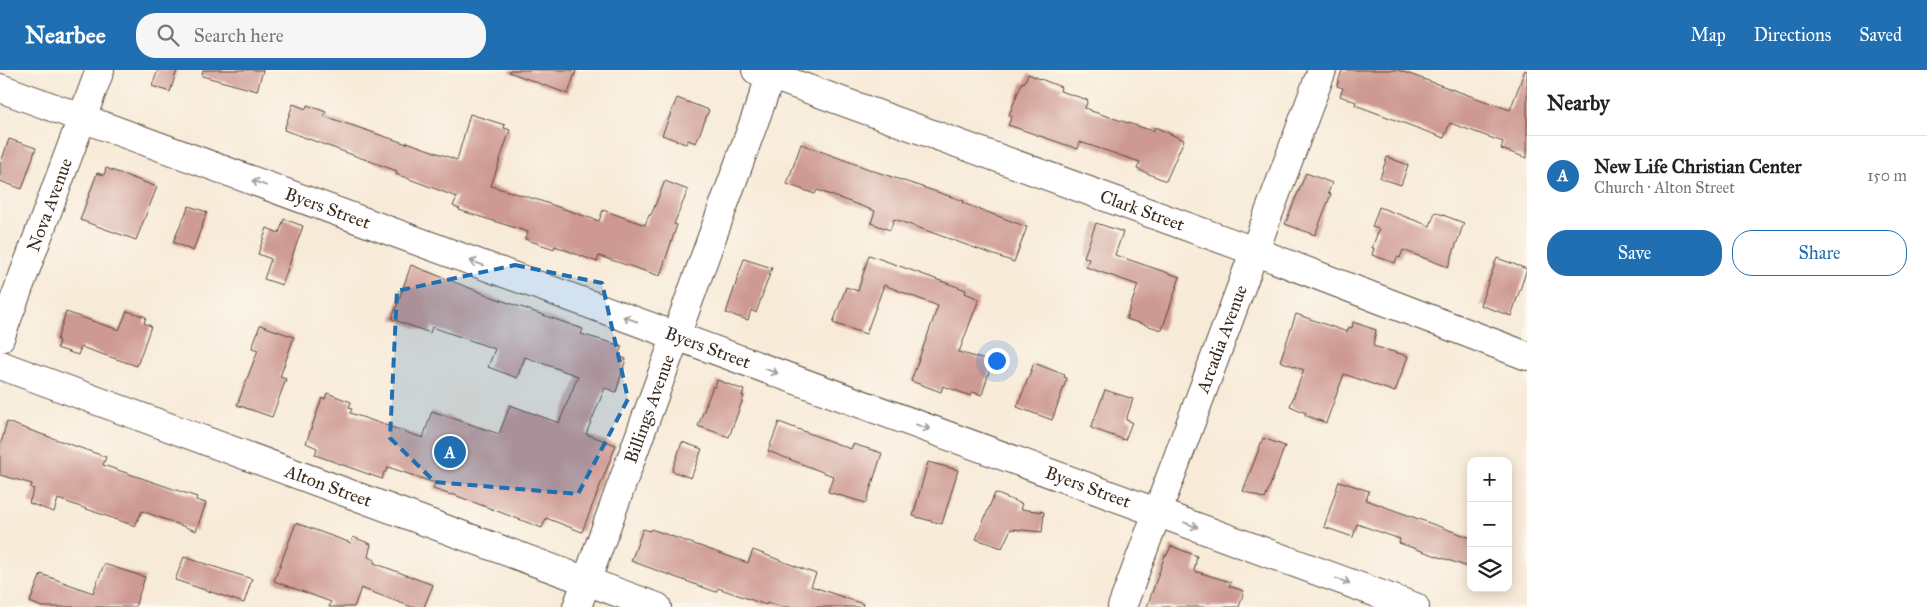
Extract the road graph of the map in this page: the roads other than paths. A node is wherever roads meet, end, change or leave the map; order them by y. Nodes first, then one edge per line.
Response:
1 (100, 70) edge
2 (1322, 70) edge
3 (767, 72) edge
4 (0, 88) edge
5 (82, 118) junction
6 (1254, 251) junction
7 (676, 336) junction
8 (0, 338) edge
9 (1527, 356) edge
10 (0, 365) edge
11 (1157, 512) junction
12 (586, 581) junction
13 (577, 607) edge
14 (656, 607) edge
15 (1122, 607) edge
16 (1415, 607) edge

1 - 5 street, Nova Avenue
2 - 6 street, Arcadia Avenue
3 - 6 street, Clark Street
3 - 7 street, Billings Avenue
4 - 5 street, Byers Street
7 -> 5 street, Byers Street
5 - 8 street, Nova Avenue
6 - 9 street, Clark Street
6 - 11 street, Arcadia Avenue
7 -> 11 street, Byers Street
7 - 12 street, Billings Avenue
10 - 12 street, Alton Street
11 - 15 street, Arcadia Avenue
11 -> 16 street, Byers Street
12 - 13 street, Billings Avenue
12 - 14 street, Alton Street

